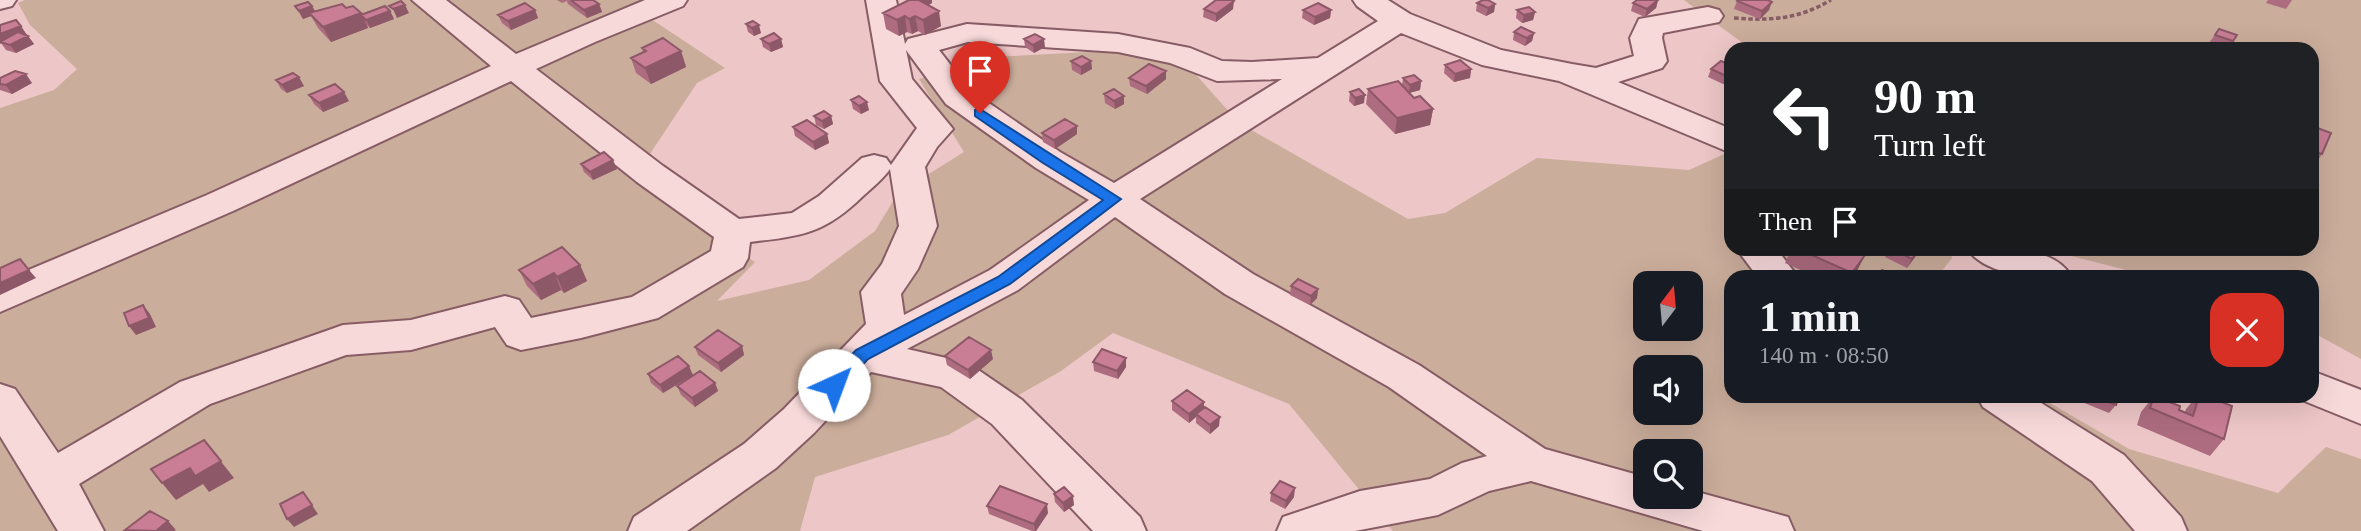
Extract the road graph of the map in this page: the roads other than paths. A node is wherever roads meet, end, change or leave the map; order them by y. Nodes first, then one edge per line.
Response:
1 (427, 0) edge
2 (672, 0) edge
3 (881, 0) edge
4 (1368, 0) edge
5 (1708, 16) road end
6 (1399, 21) junction
7 (1325, 66) junction
8 (515, 69) junction
9 (1568, 74) junction
10 (1724, 139) edge
11 (874, 166) dead end
12 (1114, 199) junction
13 (733, 233) junction
14 (1762, 256) edge
15 (2005, 256) edge
16 (1773, 270) edge
17 (2038, 270) edge
18 (0, 298) edge
19 (862, 355) junction
20 (2319, 390) edge
21 (0, 400) edge
22 (2009, 403) edge
23 (2361, 408) edge
24 (1531, 463) junction
25 (51, 478) junction
26 (1633, 492) edge
27 (1693, 509) edge
28 (81, 531) edge
29 (652, 531) edge
30 (1123, 531) edge
31 (1300, 531) edge
32 (1771, 531) edge
33 (2164, 531) edge

1 - 8 street
2 - 8 street
3 - 19 street
4 - 6 street
5 - 9 street
6 - 7 street
6 - 9 street
7 - 12 street
7 - 12 street
8 - 13 street
8 - 18 street
9 - 10 street
11 - 13 street
12 - 19 street
12 - 24 street
13 - 25 street
14 - 16 street
15 - 17 street
19 - 29 street
19 - 30 street
20 - 23 street
21 - 25 street
22 - 33 street
24 - 26 street
24 - 31 street
25 - 28 street
27 - 32 street

